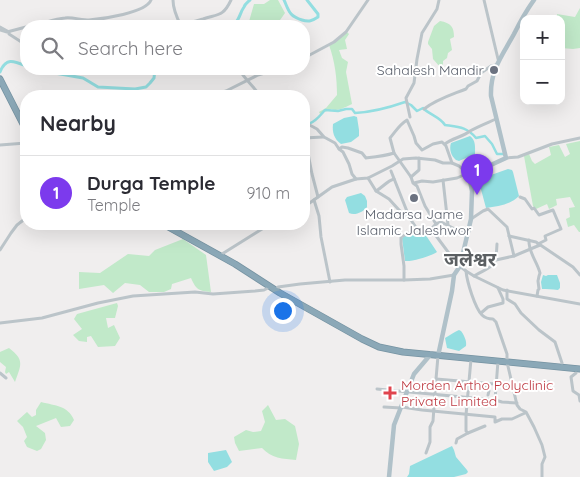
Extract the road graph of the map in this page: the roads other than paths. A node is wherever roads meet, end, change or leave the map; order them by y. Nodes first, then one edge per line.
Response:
1 (151, 0) edge
2 (173, 0) edge
3 (231, 0) edge
4 (368, 0) edge
5 (439, 0) edge
6 (484, 0) edge
7 (534, 0) edge
8 (525, 15) edge
9 (56, 20) edge
10 (80, 20) edge
11 (80, 20) edge
12 (178, 20) edge
13 (201, 20) edge
14 (520, 23) edge
15 (0, 28) edge
16 (20, 29) edge
17 (9, 32) junction
18 (20, 41) edge
19 (310, 55) edge
20 (498, 60) junction
21 (496, 65) junction
22 (243, 75) edge
23 (258, 75) edge
24 (246, 80) junction
25 (1, 81) edge
26 (228, 90) edge
27 (255, 90) edge
28 (424, 108) dead end
29 (410, 117) dead end
30 (20, 118) edge
31 (496, 119) junction
32 (310, 125) edge
33 (324, 137) junction
34 (310, 138) edge
35 (580, 138) edge
36 (20, 143) edge
37 (445, 144) junction
38 (0, 145) edge
39 (339, 149) junction
40 (394, 153) junction
41 (419, 158) junction
42 (506, 158) junction
43 (401, 161) junction
44 (452, 163) junction
45 (310, 165) edge
46 (391, 171) dead end
47 (469, 175) junction
48 (411, 177) junction
49 (368, 178) junction
50 (356, 179) junction
51 (394, 179) junction
52 (443, 180) junction
53 (413, 183) junction
54 (376, 191) junction
55 (318, 197) junction
56 (520, 197) dead end
57 (314, 200) junction
58 (310, 203) edge
59 (471, 218) junction
60 (411, 220) junction
61 (20, 223) edge
62 (436, 224) junction
63 (448, 225) junction
64 (417, 229) junction
65 (431, 229) junction
66 (175, 230) edge
67 (179, 230) edge
68 (260, 230) edge
69 (468, 231) junction
70 (509, 236) junction
71 (529, 240) junction
72 (497, 244) dead end
73 (539, 245) junction
74 (209, 247) junction
75 (0, 250) edge
76 (530, 250) junction
77 (222, 254) junction
78 (514, 256) junction
79 (496, 260) junction
80 (460, 266) junction
81 (466, 271) junction
82 (580, 275) edge
83 (454, 276) junction
84 (474, 276) junction
85 (404, 280) junction
86 (330, 282) junction
87 (498, 287) junction
88 (278, 289) junction
89 (507, 290) junction
90 (537, 296) junction
91 (580, 304) edge
92 (481, 313) junction
93 (0, 323) edge
94 (439, 353) junction
95 (431, 354) junction
96 (471, 358) junction
97 (507, 360) junction
98 (498, 361) junction
99 (562, 363) junction
100 (578, 369) edge
101 (0, 373) edge
102 (580, 375) edge
103 (6, 378) dead end
104 (436, 379) junction
105 (469, 382) junction
106 (548, 382) dead end
107 (486, 384) junction
108 (496, 384) junction
109 (512, 385) junction
110 (536, 386) dead end
111 (377, 389) dead end
112 (408, 393) junction
113 (434, 394) junction
114 (488, 395) dead end
115 (468, 398) junction
116 (495, 400) junction
117 (580, 401) edge
118 (517, 403) junction
119 (384, 407) dead end
120 (402, 408) junction
121 (433, 411) junction
122 (526, 412) junction
123 (466, 415) junction
124 (485, 426) dead end
125 (468, 433) junction
126 (456, 443) dead end
127 (426, 454) dead end
128 (389, 477) edge
129 (542, 477) edge

1 - 10 street
2 - 12 street
3 - 13 street
4 - 19 street
5 - 29 street
6 - 20 street
7 - 8 main road
9 - 11 street
14 - 20 main road
15 - 17 street
16 - 17 street
17 - 18 street
20 - 21 main road
21 - 28 street
21 - 31 main road
22 - 24 street
23 - 24 street
24 - 26 street
24 - 27 street
25 - 30 highway
31 - 37 street
31 - 42 main road
32 - 33 street
33 - 34 street
33 - 39 street
35 - 42 street
36 - 38 street
37 - 40 street
37 - 44 street
39 - 40 street
39 - 50 street
40 - 43 street
41 - 43 street
41 - 44 street
41 - 48 street
42 - 47 main road
43 - 48 street
43 - 49 street
44 - 47 street
45 - 55 street
46 - 51 street
47 - 52 street
47 - 59 main road
48 - 53 street
49 - 50 street
49 - 54 street
50 - 55 street
51 - 54 street
51 - 60 street
52 - 53 street
52 - 63 street
53 - 62 street
54 - 60 street
55 - 57 street
56 - 73 street
57 - 58 street
57 - 86 street
59 - 69 main road
59 - 70 street
60 - 64 street
61 - 75 street
62 - 63 street
62 - 65 street
63 - 69 street
64 - 65 street
64 - 85 street
65 - 80 street
66 - 74 highway
67 - 74 highway
68 - 77 street
69 - 80 main road
70 - 71 street
70 - 78 street
71 - 73 street
71 - 76 street
72 - 79 street
73 - 76 street
73 - 82 street
74 - 77 highway
74 - 88 highway
76 - 78 street
76 - 90 street
77 - 88 highway
78 - 79 street
79 - 84 street
80 - 81 street
80 - 83 main road
81 - 84 street
81 - 92 street
83 - 85 street
83 - 94 main road
84 - 87 street
85 - 86 street
86 - 88 street
87 - 89 street
87 - 92 street
88 - 93 street
88 - 94 highway
88 - 95 highway
89 - 90 street
89 - 99 street
90 - 91 street
92 - 97 street
94 - 95 highway
94 - 96 highway
94 - 97 highway
94 - 104 street
95 - 112 main road
96 - 98 highway
96 - 105 street
97 - 98 highway
97 - 99 highway
97 - 100 highway
97 - 109 street
98 - 108 street
99 - 100 highway
100 - 102 street
100 - 117 street
101 - 103 street
104 - 105 street
104 - 113 street
105 - 107 street
105 - 115 street
106 - 110 street
107 - 108 street
107 - 114 street
108 - 109 street
108 - 116 street
109 - 118 street
111 - 112 street
112 - 113 street
112 - 120 main road
113 - 115 street
113 - 121 street
115 - 116 street
115 - 123 street
116 - 118 street
118 - 122 street
119 - 120 street
120 - 121 street
120 - 128 main road
121 - 123 street
121 - 127 street
122 - 123 street
122 - 129 street
123 - 125 street
124 - 125 street
125 - 126 street

